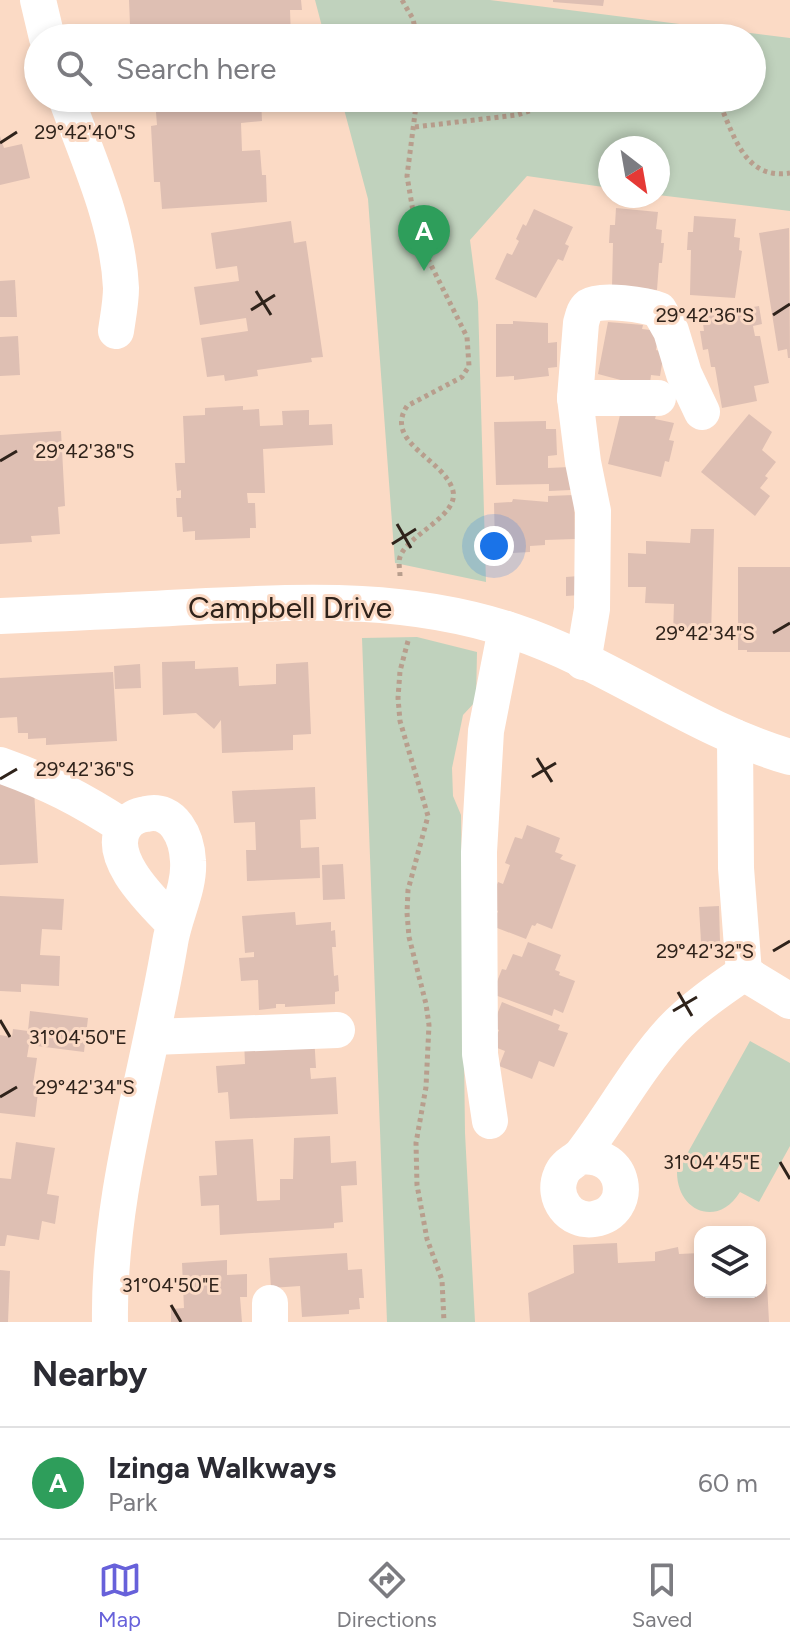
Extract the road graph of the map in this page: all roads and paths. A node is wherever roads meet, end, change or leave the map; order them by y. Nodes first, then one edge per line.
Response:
1 (38, 0) edge
2 (402, 0) edge
3 (44, 24) edge
4 (414, 24) edge
5 (71, 112) edge
6 (416, 112) edge
7 (526, 112) edge
8 (723, 112) edge
9 (415, 127) junction
10 (790, 173) edge
11 (116, 331) dead end
12 (575, 398) junction
13 (658, 398) dead end
14 (702, 412) dead end
15 (401, 606) junction
16 (0, 616) edge
17 (506, 629) junction
18 (583, 662) junction
19 (735, 737) junction
20 (790, 757) edge
21 (0, 765) edge
22 (124, 827) junction
23 (173, 923) junction
24 (744, 973) junction
25 (790, 1001) edge
26 (337, 1030) dead end
27 (153, 1037) junction
28 (490, 1121) dead end
29 (579, 1157) dead end
30 (110, 1322) edge
31 (444, 1322) edge

1 - 3 street
2 - 4 path
5 - 11 street
6 - 9 path
7 - 9 path
8 - 10 path
9 - 15 path
12 - 13 street
12 - 14 street
12 - 18 street
15 - 16 street, Campbell Drive
15 - 17 street, Campbell Drive
15 - 31 path
17 - 18 street, Campbell Drive
17 - 28 street
18 - 19 street, Campbell Drive
19 - 20 street, Campbell Drive
19 - 24 street
21 - 22 street
22 - 23 street
22 - 23 street
23 - 27 street
24 - 25 street
24 - 29 street
26 - 27 street
27 - 30 street

